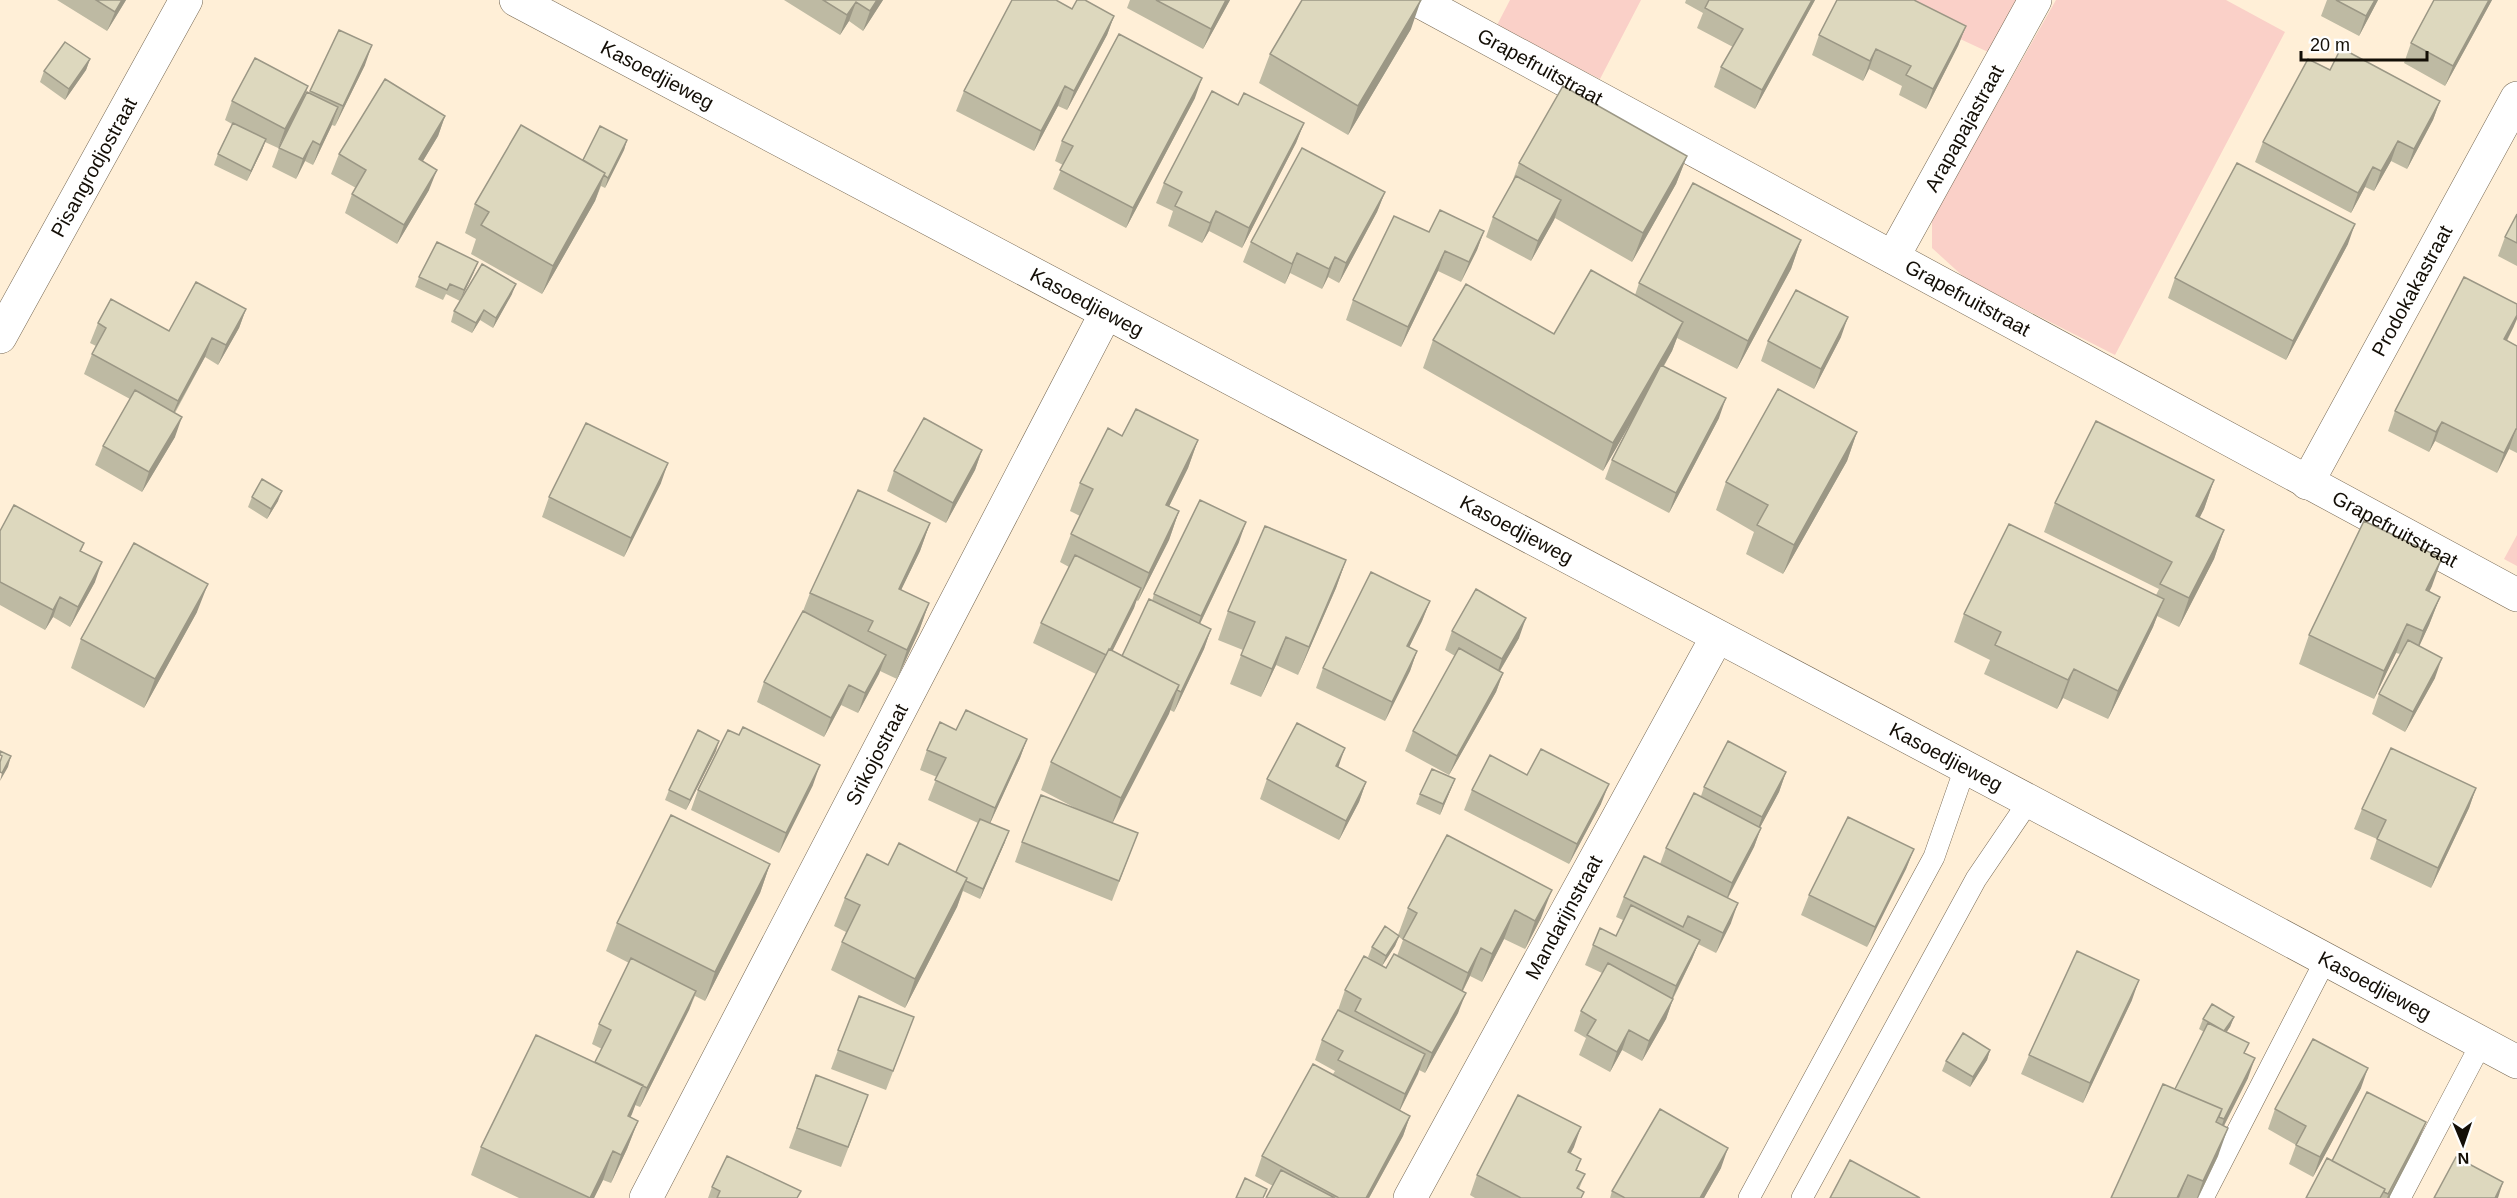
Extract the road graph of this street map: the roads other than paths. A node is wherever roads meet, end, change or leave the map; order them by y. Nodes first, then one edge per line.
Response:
1 (186, 0) edge
2 (516, 0) edge
3 (1417, 0) edge
4 (2035, 0) edge
5 (2517, 98) edge
6 (1893, 257) junction
7 (1106, 313) junction
8 (0, 337) edge
9 (2307, 483) junction
10 (2517, 595) edge
11 (1717, 637) junction
12 (1965, 768) junction
13 (2028, 801) junction
14 (2326, 959) junction
15 (2482, 1042) junction
16 (2517, 1062) edge
17 (646, 1198) edge
18 (1410, 1198) edge
19 (1749, 1198) edge
20 (1802, 1198) edge
21 (2202, 1198) edge
22 (2400, 1198) edge

1 - 8 street, Pisangrodjostraat
2 - 7 street, Kasoedjieweg
3 - 6 street, Grapefruitstraat
4 - 6 street, Arapapajastraat
5 - 9 street, Prodokakastraat
6 - 9 street, Grapefruitstraat
7 - 11 street, Kasoedjieweg
7 - 17 street, Srikojostraat
9 - 10 street, Grapefruitstraat
11 - 12 street, Kasoedjieweg
11 - 18 street, Mandarijnstraat
12 - 13 street, Kasoedjieweg
12 - 19 lane
13 - 14 street, Kasoedjieweg
13 - 20 lane
14 - 15 street, Kasoedjieweg
14 - 21 lane
15 - 16 street, Kasoedjieweg
15 - 22 lane

